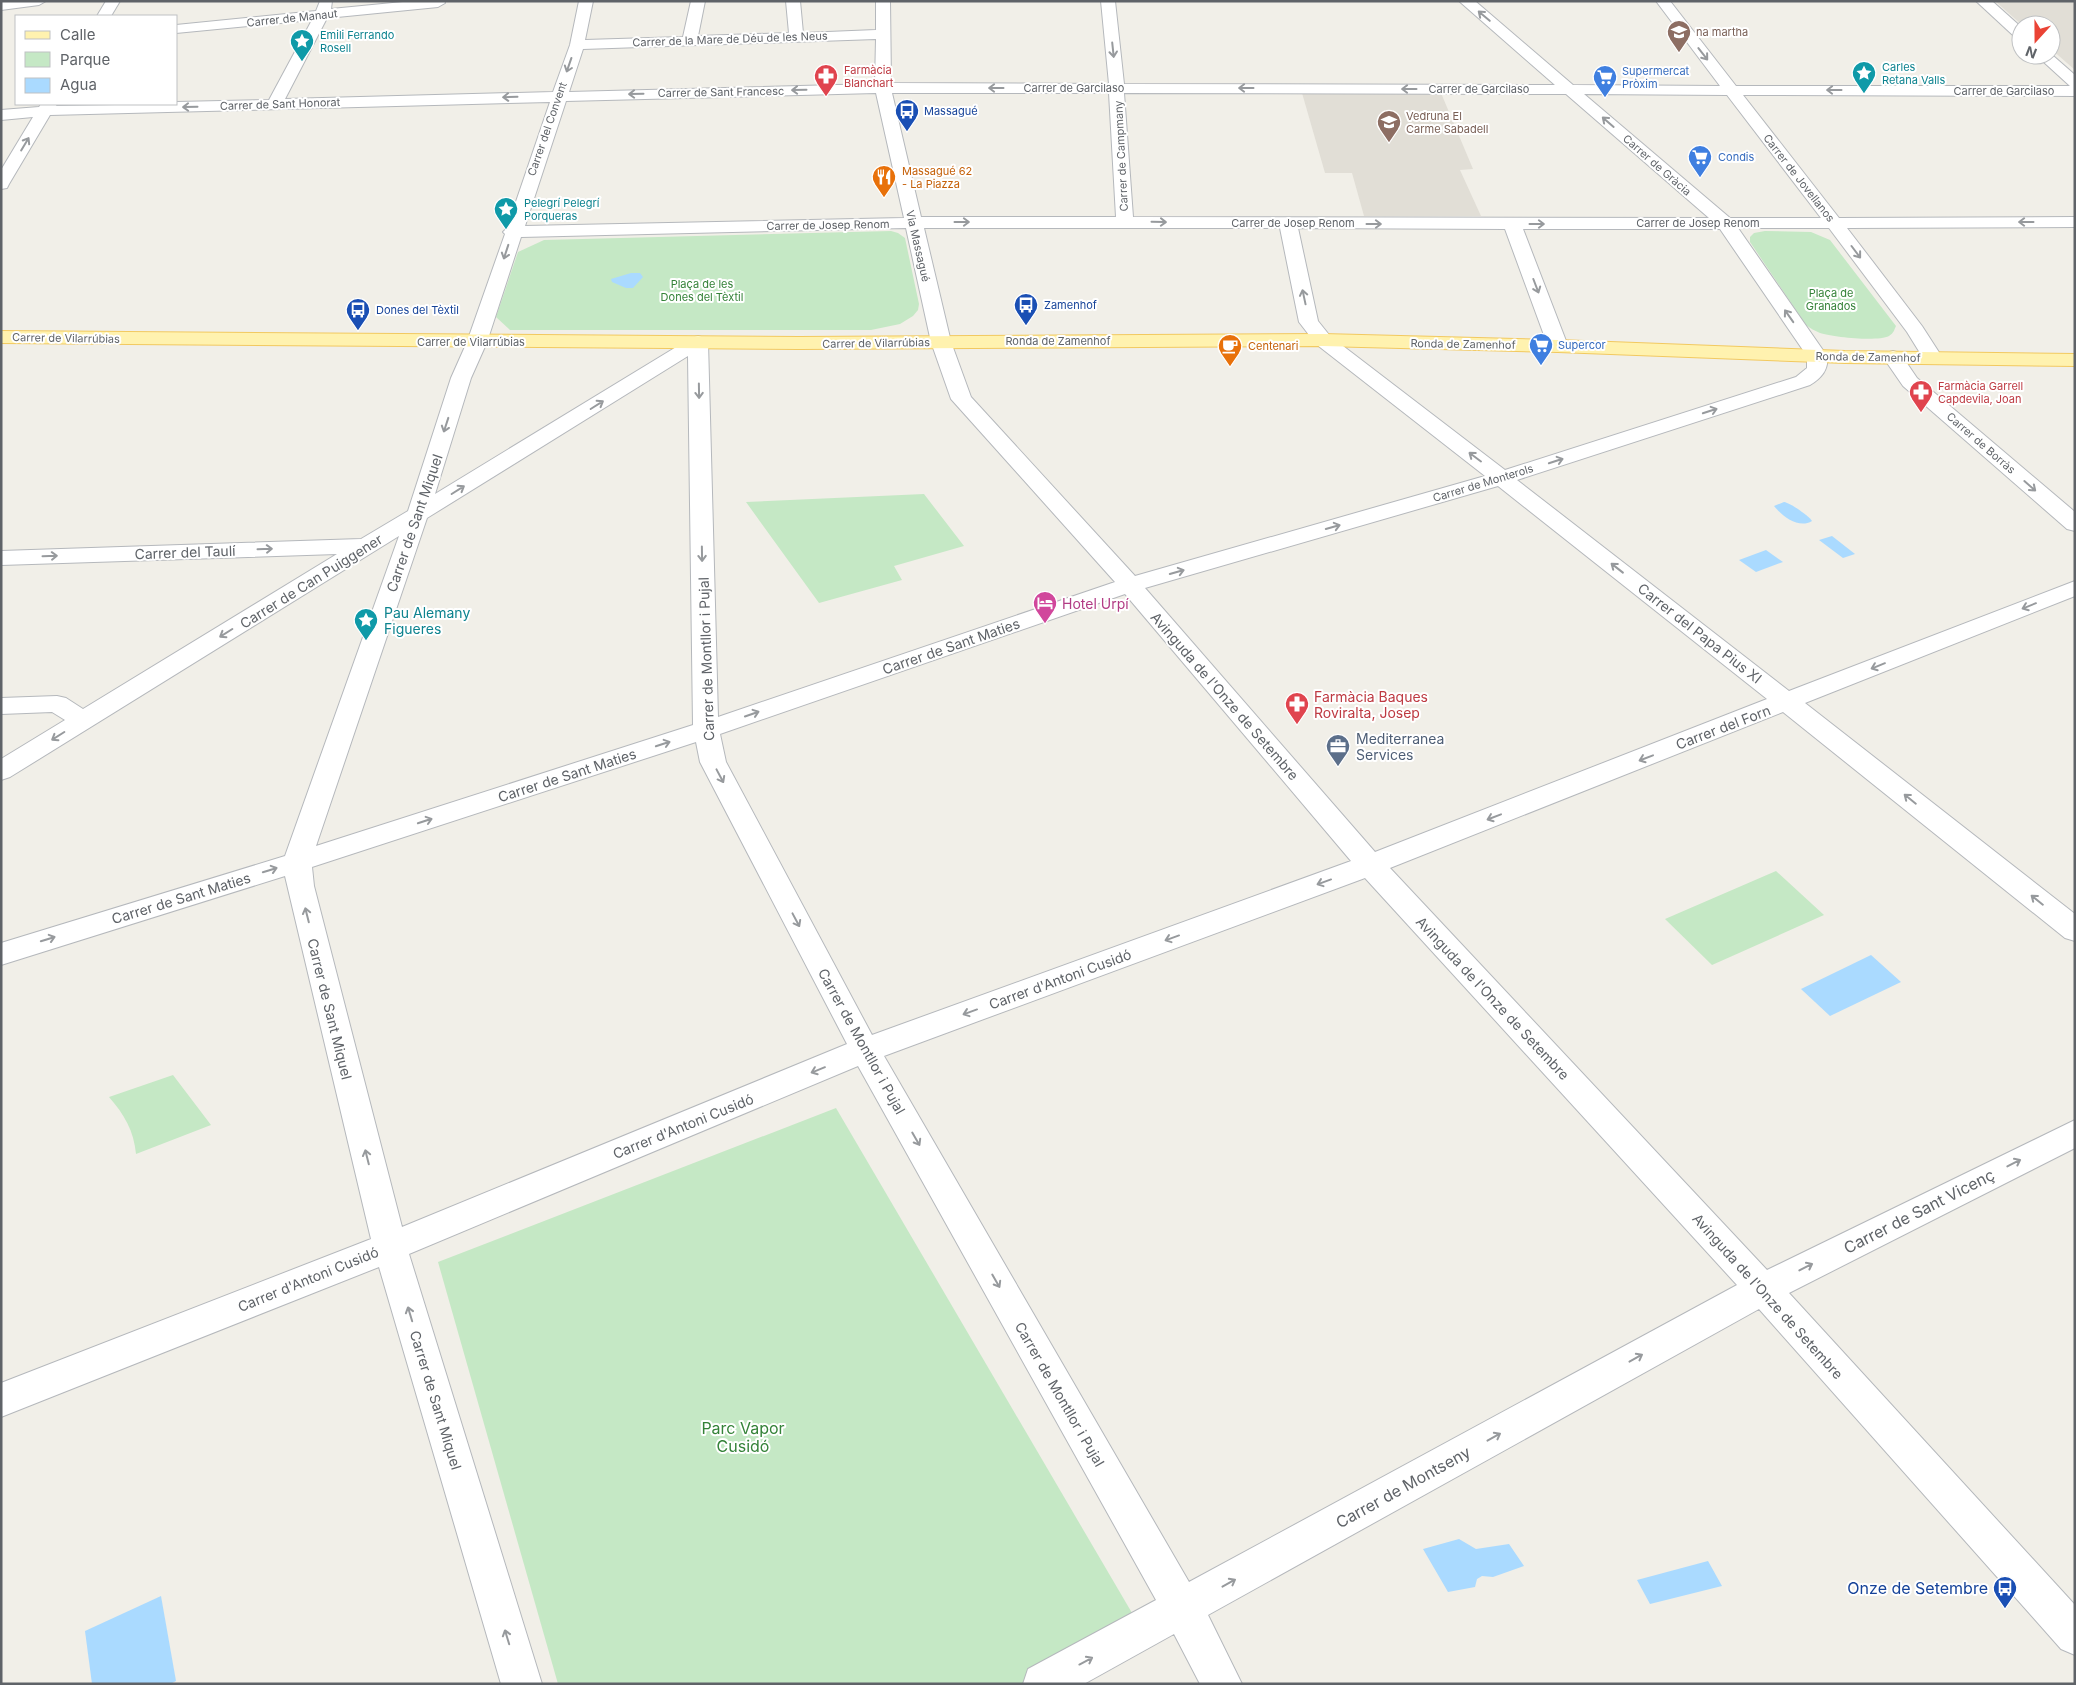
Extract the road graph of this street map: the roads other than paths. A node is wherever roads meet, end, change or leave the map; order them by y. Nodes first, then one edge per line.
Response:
1 (39, 1) edge
2 (113, 1) edge
3 (586, 1) edge
4 (698, 1) edge
5 (793, 1) edge
6 (883, 1) edge
7 (1108, 1) edge
8 (1466, 1) edge
9 (1663, 1) edge
10 (1983, 1) edge
11 (438, 3) dead end
12 (1, 6) edge
13 (324, 8) edge
14 (105, 15) edge
15 (2011, 26) edge
16 (178, 29) edge
17 (884, 34) junction
18 (796, 36) junction
19 (690, 40) junction
20 (576, 45) junction
21 (2055, 65) edge
22 (2075, 83) edge
23 (883, 88) junction
24 (1116, 88) junction
25 (1570, 89) junction
26 (1731, 90) junction
27 (2075, 91) edge
28 (559, 95) junction
29 (274, 105) junction
30 (47, 107) edge
31 (1, 115) edge
32 (1, 184) edge
33 (913, 222) junction
34 (1124, 222) junction
35 (2075, 222) edge
36 (1288, 223) junction
37 (1725, 223) junction
38 (1834, 223) junction
39 (1512, 224) junction
40 (512, 232) junction
41 (1, 337) edge
42 (1323, 340) junction
43 (477, 342) junction
44 (698, 342) junction
45 (941, 342) junction
46 (1558, 346) junction
47 (1817, 356) junction
48 (1893, 357) junction
49 (1932, 357) junction
50 (2075, 360) edge
51 (1503, 478) junction
52 (417, 516) junction
53 (2075, 524) edge
54 (368, 546) junction
55 (1, 558) edge
56 (1130, 585) junction
57 (2075, 588) edge
58 (1788, 702) junction
59 (1, 706) edge
60 (83, 720) junction
61 (706, 730) junction
62 (1, 771) edge
63 (297, 862) junction
64 (1370, 866) junction
65 (2075, 930) edge
66 (1, 954) edge
67 (865, 1050) junction
68 (2075, 1133) edge
69 (390, 1247) junction
70 (1763, 1289) junction
71 (1, 1400) edge
72 (1182, 1608) junction
73 (2075, 1635) edge
74 (522, 1684) edge
75 (1044, 1684) edge
76 (1222, 1684) edge

1 - 12 street
2 - 14 street
3 - 20 street, Carrer del Convent
4 - 19 street
5 - 18 street
6 - 17 street, Via Massagué
7 -> 24 street, Carrer de Campmany
25 -> 8 street, Carrer de Gràcia
9 -> 26 street, Carrer de Jovellanos
10 - 15 street
11 - 13 street, Carrer de Manaut
13 - 16 street, Carrer de Manaut
13 - 29 street
17 - 18 street, Carrer de la Mare de Déu de les Neus
17 - 23 street, Via Massagué
18 - 19 street, Carrer de la Mare de Déu de les Neus
19 - 20 street, Carrer de la Mare de Déu de les Neus
20 -> 28 street, Carrer del Convent
21 - 22 street
24 -> 23 street, Carrer de Garcilaso
23 -> 28 street, Carrer de Sant Francesc
23 - 33 street, Via Massagué
25 -> 24 street, Carrer de Garcilaso
24 - 34 street, Carrer de Campmany
25 - 26 street, Carrer de Garcilaso
37 -> 25 street, Carrer de Gràcia
27 -> 26 street, Carrer de Garcilaso
26 - 38 street, Carrer de Jovellanos
28 -> 29 street, Carrer de Sant Honorat
28 - 40 street, Carrer del Convent
29 -> 30 street, Carrer de Sant Honorat
30 - 31 street, Carrer de Sant Honorat
32 -> 30 street
33 -> 34 street, Carrer de Josep Renom
33 - 40 street, Carrer de Josep Renom
33 - 45 street, Via Massagué
34 -> 36 street, Carrer de Josep Renom
35 -> 38 street, Carrer de Josep Renom
36 -> 39 street, Carrer de Josep Renom
42 -> 36 street, Carrer del Papa Pius XI
37 - 38 street, Carrer de Josep Renom
39 -> 37 street, Carrer de Josep Renom
47 -> 37 street, Carrer de Gràcia
38 -> 49 street, Carrer de Jovellanos
39 -> 46 street
40 -> 43 street, Carrer del Convent
41 - 43 main road, Carrer de Vilarrúbias
42 - 45 main road, Ronda de Zamenhof
42 - 46 main road, Ronda de Zamenhof
51 -> 42 street, Carrer del Papa Pius XI
43 - 44 main road, Carrer de Vilarrúbias
43 -> 52 street, Carrer de Sant Miquel
44 - 45 main road, Carrer de Vilarrúbias
52 -> 44 street, Carrer de Can Puiggener
44 -> 61 street, Carrer de Montllor i Pujal
45 - 56 street, Avinguda de l'Onze de Setembre
46 - 47 main road, Ronda de Zamenhof
47 - 48 main road, Ronda de Zamenhof
51 -> 47 street, Carrer de Monterols
48 - 49 main road, Ronda de Zamenhof
48 -> 53 street, Carrer de Borràs
49 - 50 main road, Ronda de Zamenhof
56 -> 51 street, Carrer de Monterols
58 -> 51 street, Carrer del Papa Pius XI
52 - 54 street, Carrer de Can Puiggener
52 - 63 street, Carrer de Sant Miquel
55 -> 54 street, Carrer del Taulí
54 -> 60 street, Carrer de Can Puiggener
61 -> 56 street, Carrer de Sant Maties
56 - 64 street, Avinguda de l'Onze de Setembre
57 -> 58 street, Carrer del Forn
58 -> 64 street, Carrer del Forn
65 -> 58 street, Carrer del Papa Pius XI
59 - 60 street
60 -> 62 street, Carrer de Can Puiggener
63 -> 61 street, Carrer de Sant Maties
61 -> 67 street, Carrer de Montllor i Pujal
66 -> 63 street, Carrer de Sant Maties
69 -> 63 street, Carrer de Sant Miquel
64 -> 67 street, Carrer d'Antoni Cusidó
64 - 70 street, Avinguda de l'Onze de Setembre
67 -> 69 street, Carrer d'Antoni Cusidó
67 -> 72 street, Carrer de Montllor i Pujal
70 -> 68 street, Carrer de Sant Vicenç
69 - 71 street, Carrer d'Antoni Cusidó
74 -> 69 street, Carrer de Sant Miquel
72 -> 70 street, Carrer de Montseny
70 - 73 street, Avinguda de l'Onze de Setembre
75 -> 72 street, Carrer de Montseny
72 - 76 street, Carrer de Montllor i Pujal

